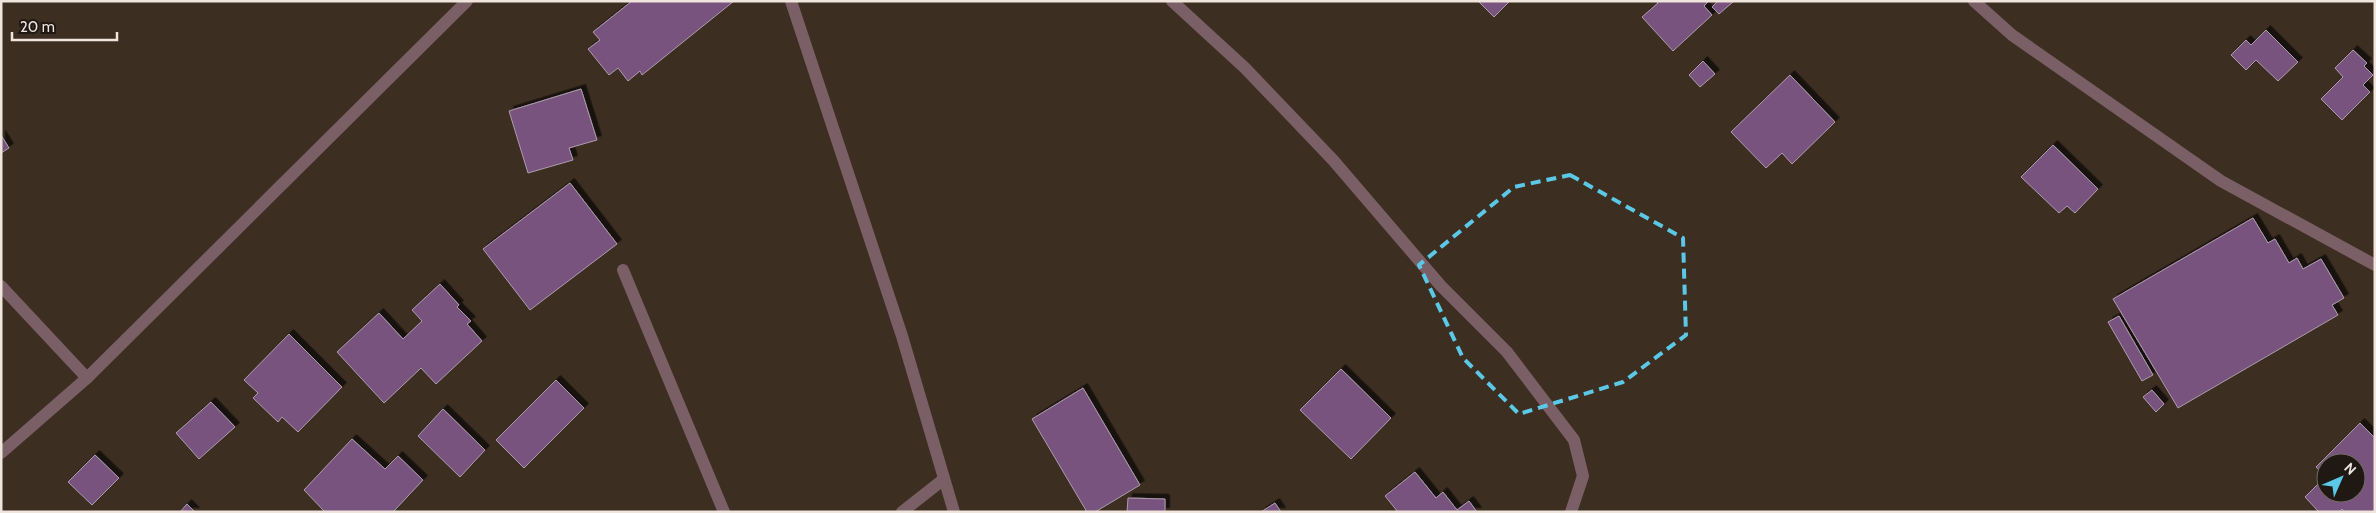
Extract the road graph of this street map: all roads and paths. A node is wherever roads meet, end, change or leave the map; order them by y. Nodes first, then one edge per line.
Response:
1 (467, 1) edge
2 (791, 1) edge
3 (1172, 1) edge
4 (1974, 1) edge
5 (2375, 265) edge
6 (623, 270) dead end
7 (1, 286) edge
8 (87, 378) junction
9 (1, 453) edge
10 (944, 479) junction
11 (724, 512) edge
12 (902, 512) edge
13 (954, 512) edge
14 (1571, 512) edge

1 - 8 street
2 - 10 street
3 - 14 street
4 - 5 street
6 - 11 street
7 - 8 street
8 - 9 street
10 - 12 street
10 - 13 street

